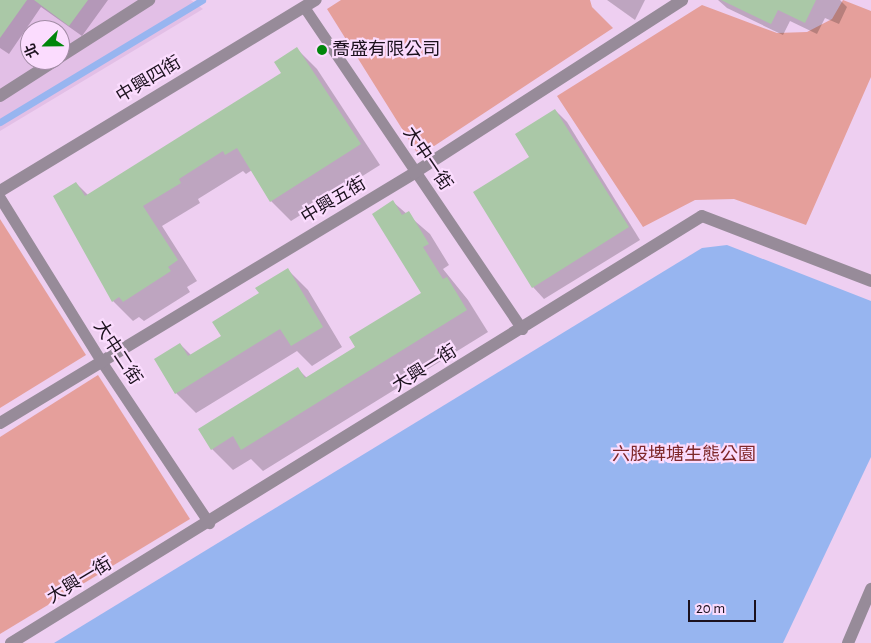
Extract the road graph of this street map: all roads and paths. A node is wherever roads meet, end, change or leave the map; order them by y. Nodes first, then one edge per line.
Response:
1 (148, 0) edge
2 (316, 0) edge
3 (682, 0) edge
4 (304, 7) junction
5 (70, 51) edge
6 (40, 70) edge
7 (0, 96) edge
8 (414, 173) junction
9 (0, 191) edge
10 (0, 198) edge
11 (871, 280) edge
12 (522, 329) junction
13 (101, 361) junction
14 (0, 423) edge
15 (210, 523) junction
16 (871, 589) edge
17 (11, 643) edge
18 (848, 643) edge

1 - 5 street
2 - 4 street, 中興四街
3 - 8 street, 中興五街
4 - 8 lane, 大中一街
4 - 9 street, 中興四街
6 - 7 street
8 - 12 lane, 大中一街
8 - 13 street, 中興五街
10 - 13 lane, 大中二街
11 - 12 street, 大興一街
12 - 15 street, 大興一街
13 - 14 street, 中興五街
13 - 15 lane, 大中二街
15 - 17 street, 大興一街
16 - 18 street

